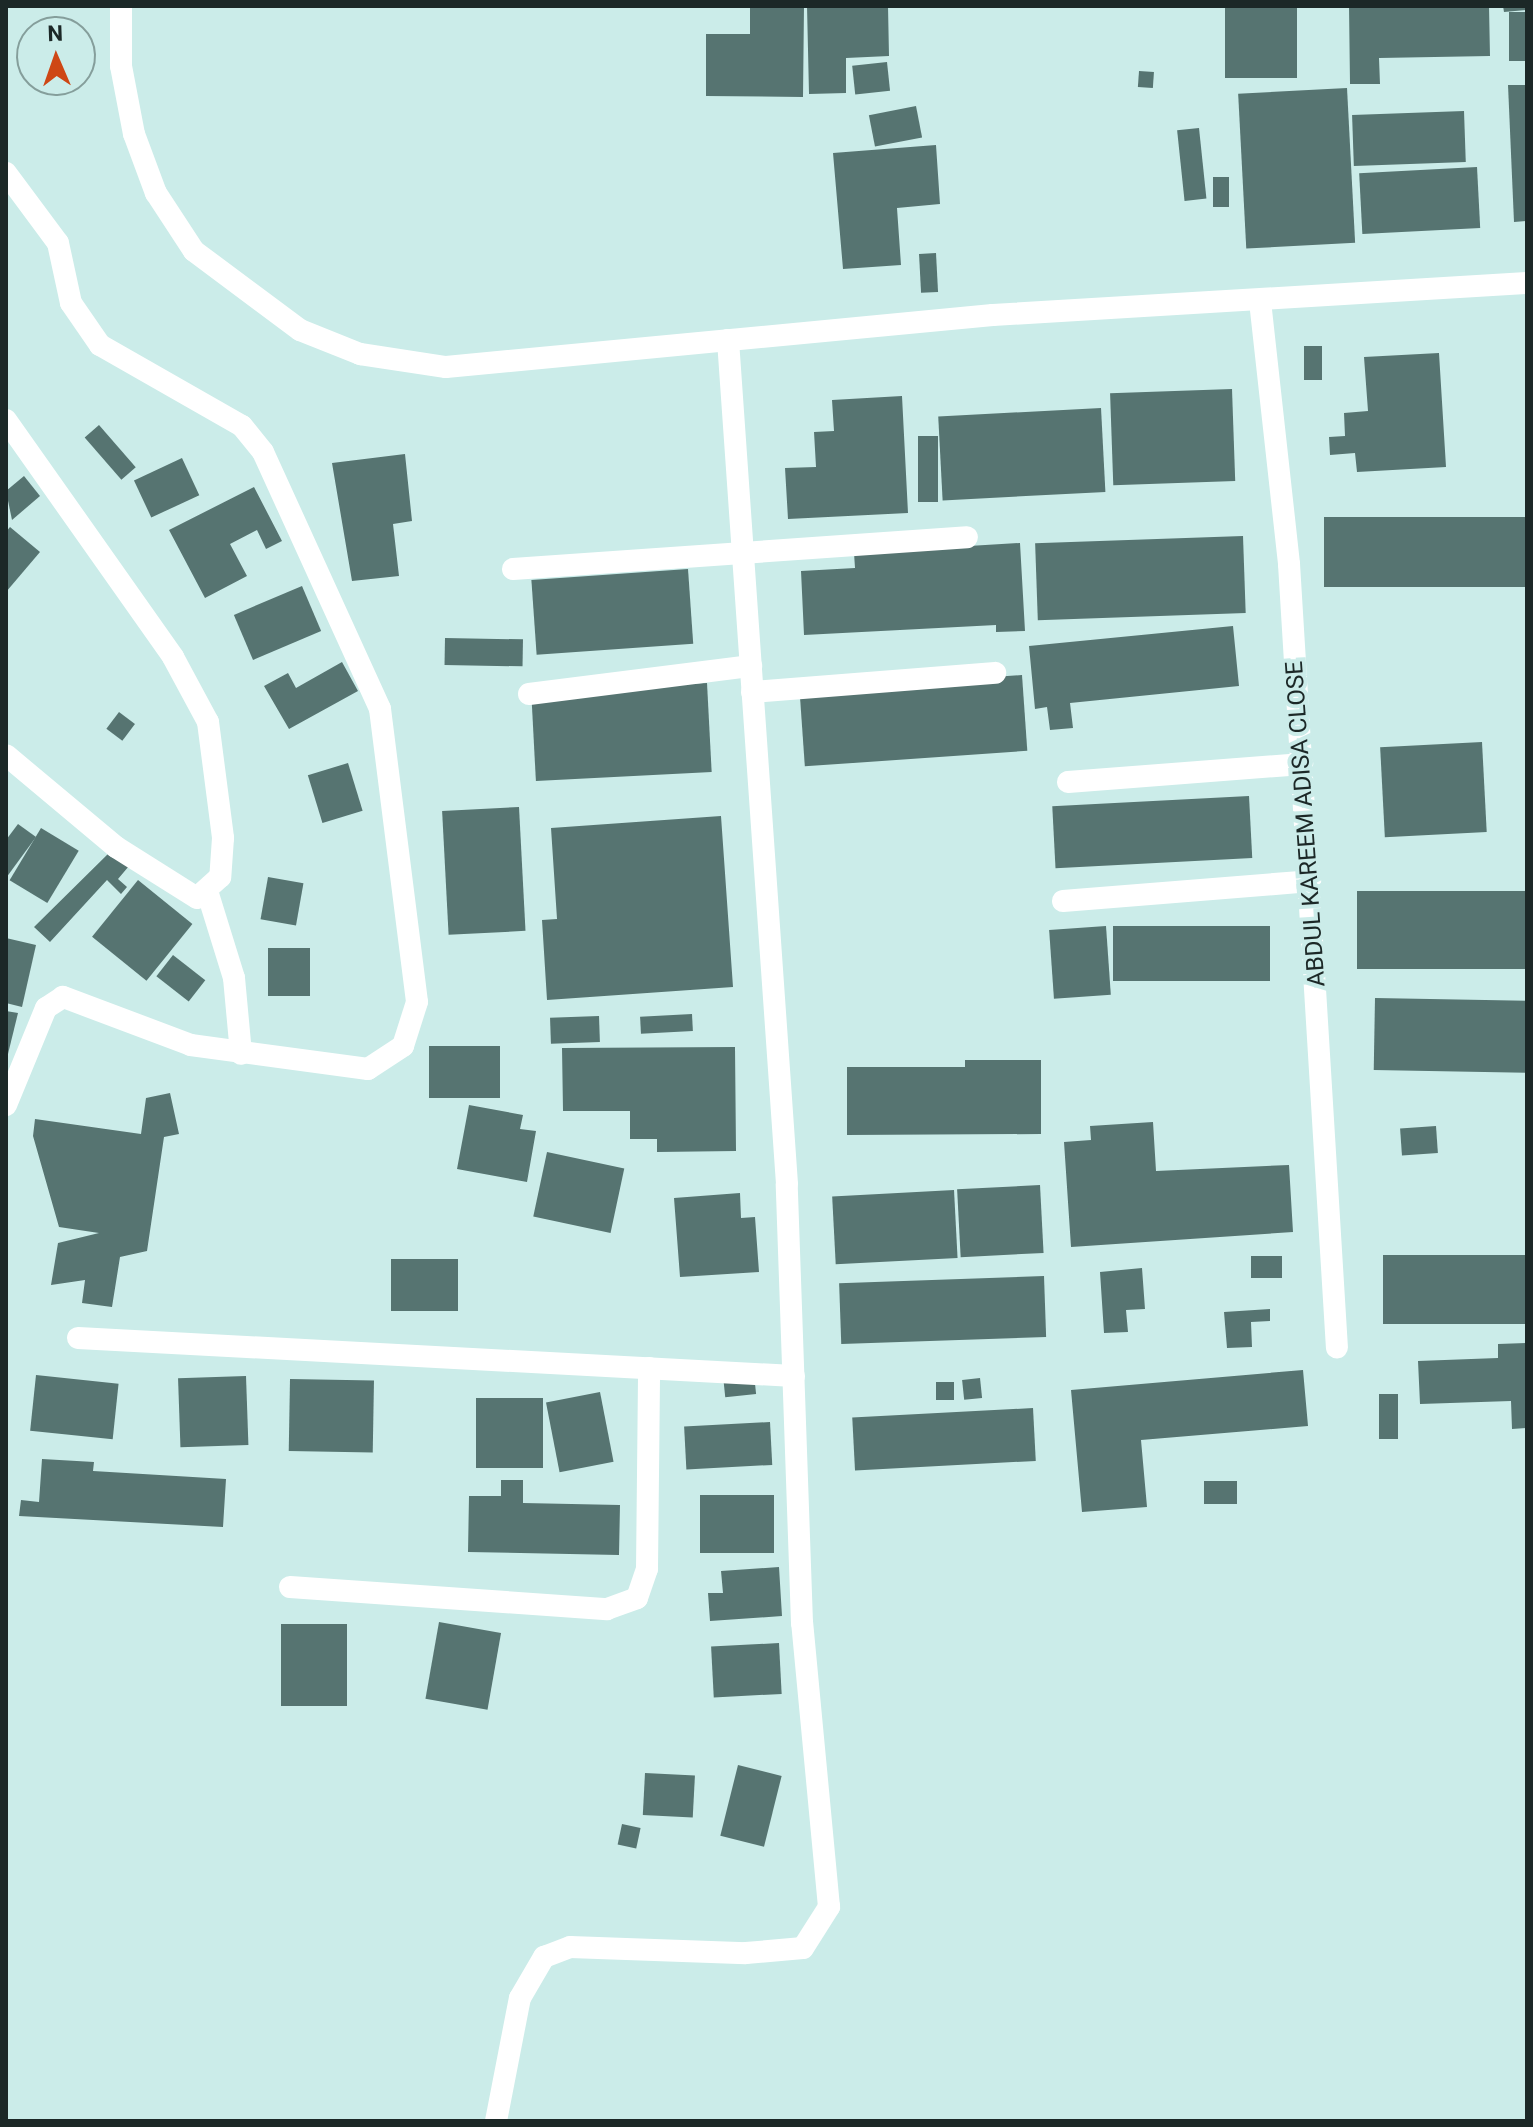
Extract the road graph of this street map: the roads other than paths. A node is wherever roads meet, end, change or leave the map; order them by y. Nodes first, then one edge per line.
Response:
1 (121, 6) edge
2 (6, 173) edge
3 (1527, 283) edge
4 (1260, 301) junction
5 (728, 340) junction
6 (6, 420) edge
7 (967, 537) dead end
8 (743, 554) junction
9 (513, 569) dead end
10 (751, 666) junction
11 (995, 673) dead end
12 (752, 692) junction
13 (529, 694) dead end
14 (6, 755) edge
15 (1302, 764) junction
16 (1068, 782) dead end
17 (1310, 881) junction
18 (208, 894) junction
19 (1063, 901) dead end
20 (241, 1054) junction
21 (6, 1105) edge
22 (78, 1338) dead end
23 (1337, 1348) dead end
24 (649, 1368) junction
25 (794, 1376) junction
26 (290, 1587) dead end
27 (496, 2121) edge

1 - 5 street
2 - 20 street
3 - 4 street
4 - 5 street
4 - 15 street, ABDUL KAREEM ADISA CLOSE
5 - 8 street
6 - 18 street
7 - 8 street
8 - 9 street
8 - 10 street
10 - 12 street
10 - 13 street
11 - 12 street
12 - 25 street
14 - 18 street
15 - 16 street
15 - 17 street, ABDUL KAREEM ADISA CLOSE
17 - 19 street
17 - 23 street, ABDUL KAREEM ADISA CLOSE
18 - 20 street
20 - 21 street
22 - 24 street
24 - 25 street
24 - 26 street
25 - 27 street

